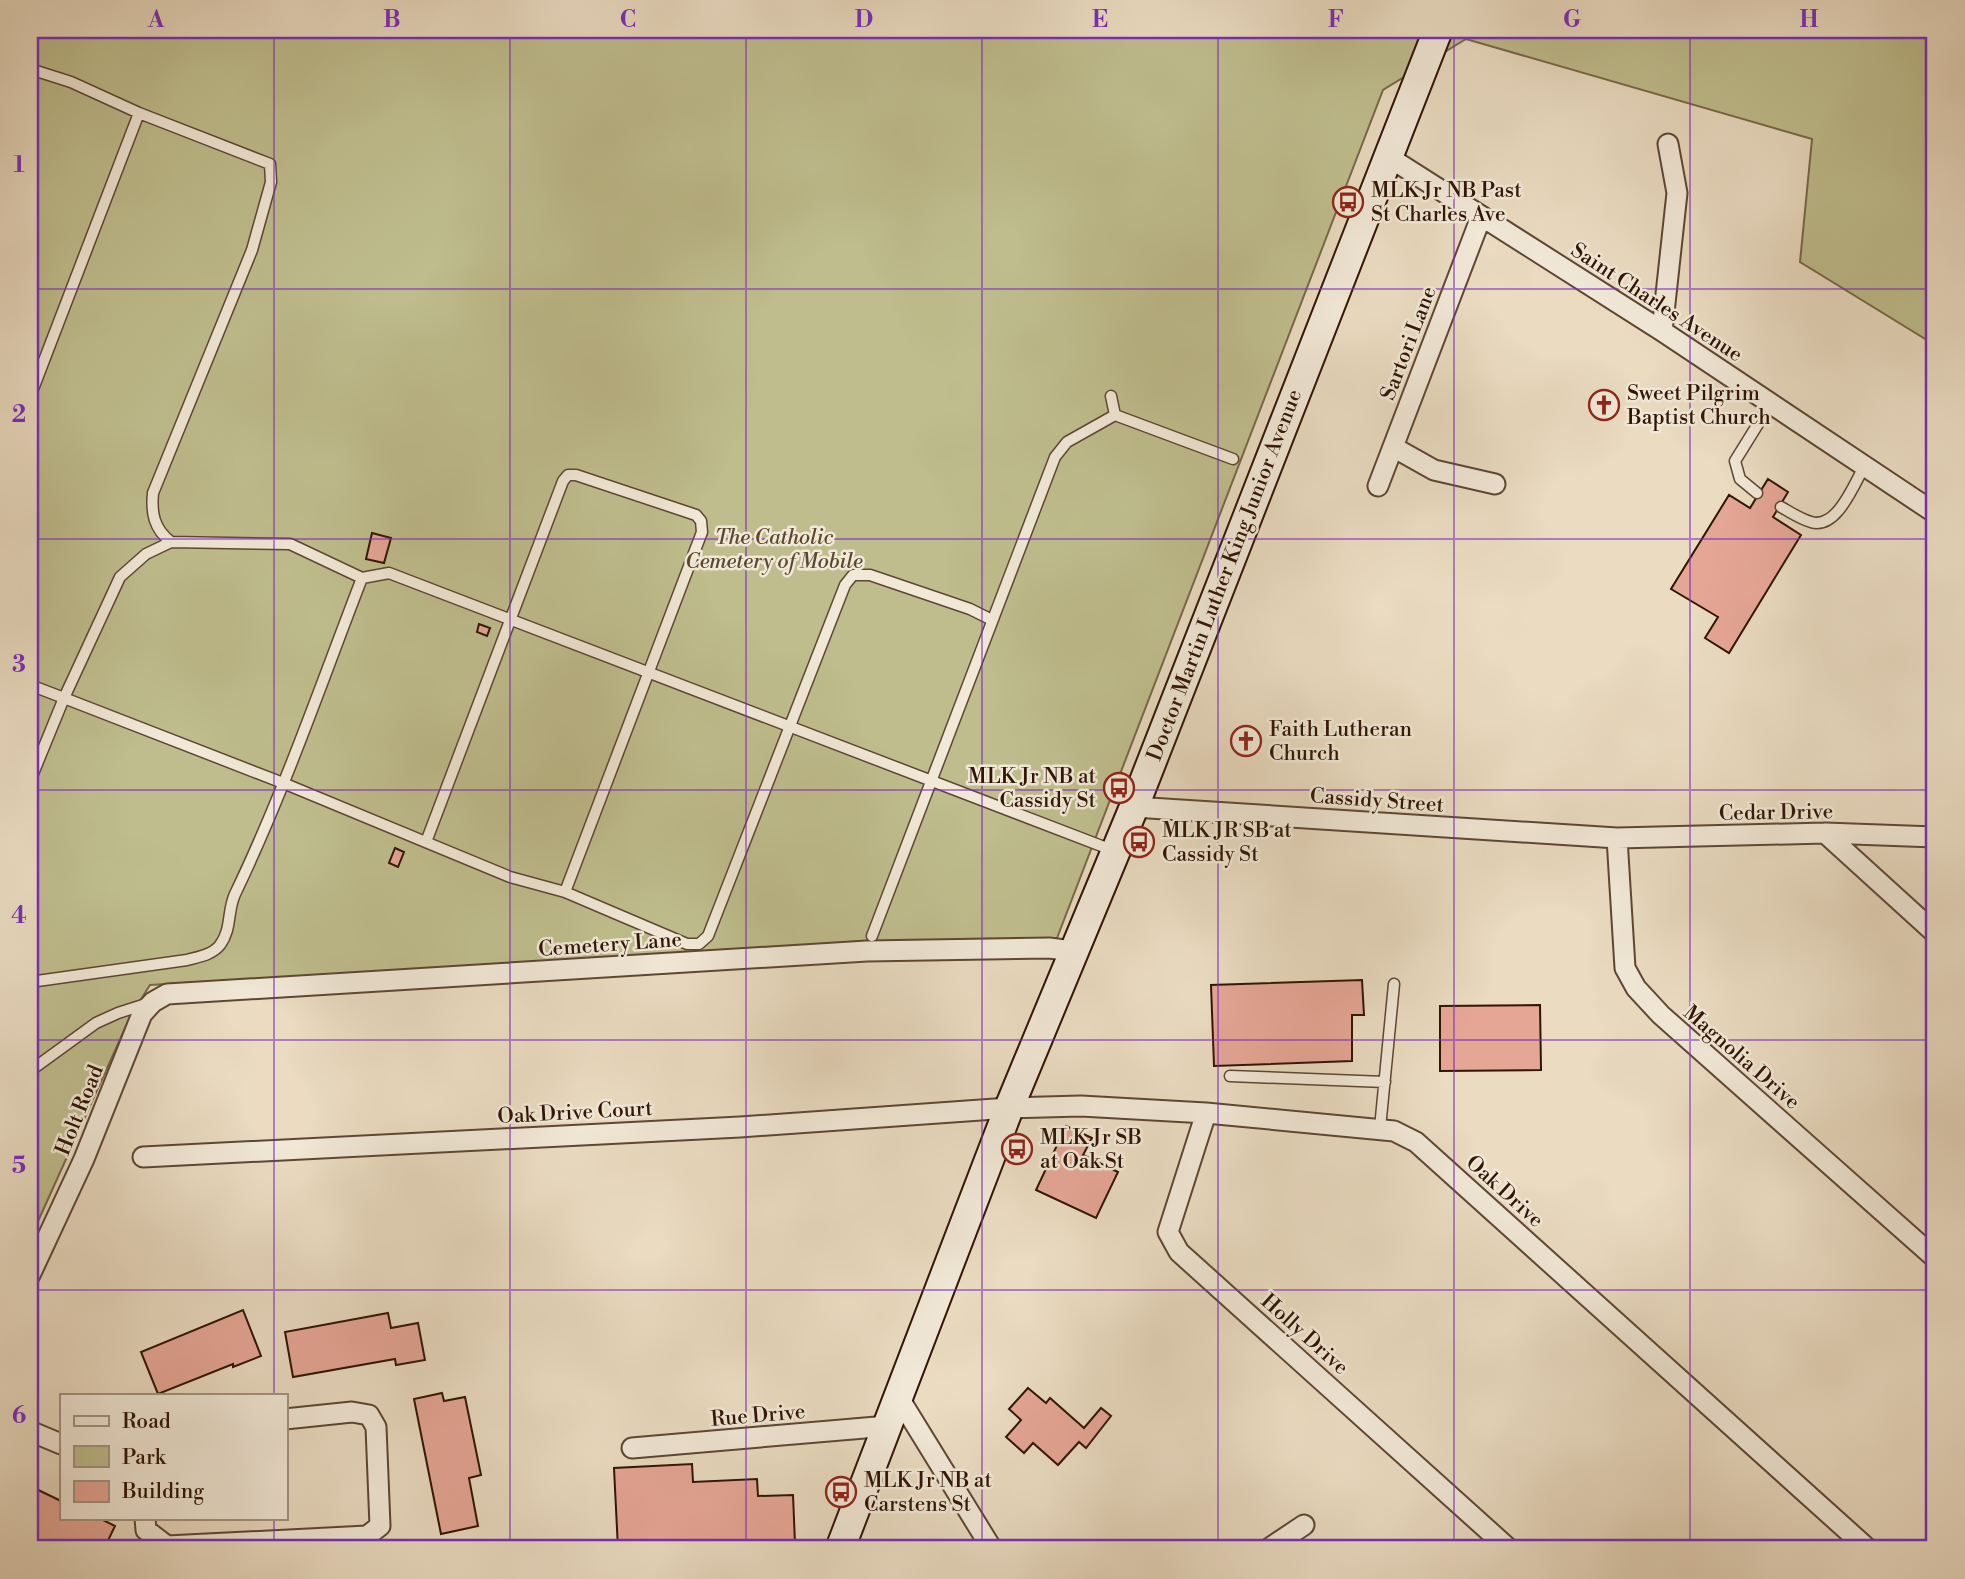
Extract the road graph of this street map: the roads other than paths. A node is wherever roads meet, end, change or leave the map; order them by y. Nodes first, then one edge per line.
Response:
1 (1438, 30) edge
2 (30, 69) edge
3 (139, 113) junction
4 (1668, 144) dead end
5 (1387, 156) junction
6 (1480, 217) junction
7 (1662, 331) junction
8 (1111, 396) dead end
9 (30, 397) edge
10 (1771, 403) junction
11 (1115, 415) junction
12 (1393, 447) junction
13 (1233, 458) dead end
14 (1865, 466) junction
15 (1495, 484) dead end
16 (1378, 486) dead end
17 (1757, 493) dead end
18 (1781, 507) dead end
19 (1935, 513) edge
20 (171, 542) junction
21 (362, 578) junction
22 (510, 619) junction
23 (992, 620) junction
24 (649, 672) junction
25 (30, 685) edge
26 (64, 698) junction
27 (790, 727) junction
28 (30, 781) edge
29 (932, 781) junction
30 (283, 783) junction
31 (1134, 807) junction
32 (1825, 833) junction
33 (1935, 836) edge
34 (1617, 838) junction
35 (426, 842) junction
36 (1115, 851) junction
37 (565, 892) junction
38 (1935, 933) edge
39 (872, 936) dead end
40 (1073, 951) junction
41 (30, 982) edge
42 (1394, 984) dead end
43 (153, 1002) junction
44 (30, 1071) edge
45 (1230, 1076) dead end
46 (1385, 1082) junction
47 (1009, 1108) junction
48 (1206, 1112) junction
49 (1380, 1128) junction
50 (143, 1157) dead end
51 (1935, 1258) edge
52 (30, 1275) edge
53 (899, 1398) junction
54 (287, 1419) edge
55 (888, 1426) junction
56 (30, 1431) edge
57 (60, 1444) edge
58 (632, 1448) dead end
59 (145, 1520) edge
60 (1304, 1524) dead end
61 (840, 1549) edge
62 (992, 1549) edge
63 (1268, 1549) edge
64 (1509, 1549) edge
65 (1868, 1549) edge

1 - 5 main road, Doctor Martin Luther King Junior Avenue
2 - 3 lane
3 - 9 lane
3 - 20 lane
4 - 7 street
5 - 6 street, Saint Charles Avenue
5 - 31 main road, Doctor Martin Luther King Junior Avenue
6 - 7 street, Saint Charles Avenue
6 - 12 street, Sartori Lane
7 - 10 street, Saint Charles Avenue
8 - 11 lane
10 - 14 street, Saint Charles Avenue
10 - 17 lane
11 - 13 lane
11 - 23 lane
12 - 15 street
12 - 16 street, Sartori Lane
14 - 18 lane
14 - 19 street, Saint Charles Avenue
20 - 21 lane
20 - 26 lane
21 - 22 lane
21 - 30 lane
22 - 24 lane
22 - 24 lane
22 - 35 lane
23 - 27 lane
23 - 29 lane
24 - 27 lane
24 - 37 lane
25 - 26 lane
26 - 28 lane
26 - 30 lane
27 - 29 lane
27 - 37 lane
29 - 36 lane
29 - 39 lane
30 - 35 lane
30 - 41 lane
31 - 34 street, Cassidy Street
31 - 36 main road, Doctor Martin Luther King Junior Avenue
32 - 33 street, Cedar Drive
32 - 34 street, Cedar Drive
32 - 38 street
34 - 51 street, Magnolia Drive
35 - 37 lane
36 - 40 main road, Doctor Martin Luther King Junior Avenue
40 - 43 street, Cemetery Lane
40 - 47 main road, Doctor Martin Luther King Junior Avenue
42 - 46 lane
43 - 44 lane
43 - 52 street, Holt Road
45 - 46 lane
46 - 49 lane
47 - 48 street, Oak Drive
47 - 50 street, Oak Drive Court
47 - 53 main road, Doctor Martin Luther King Junior Avenue
48 - 49 street, Oak Drive
48 - 64 street, Holly Drive
49 - 65 street, Oak Drive
53 - 55 main road, Doctor Martin Luther King Junior Avenue
53 - 62 street
54 - 59 street
55 - 58 street, Rue Drive
55 - 61 main road, Doctor Martin Luther King Junior Avenue
56 - 57 street
60 - 63 street

